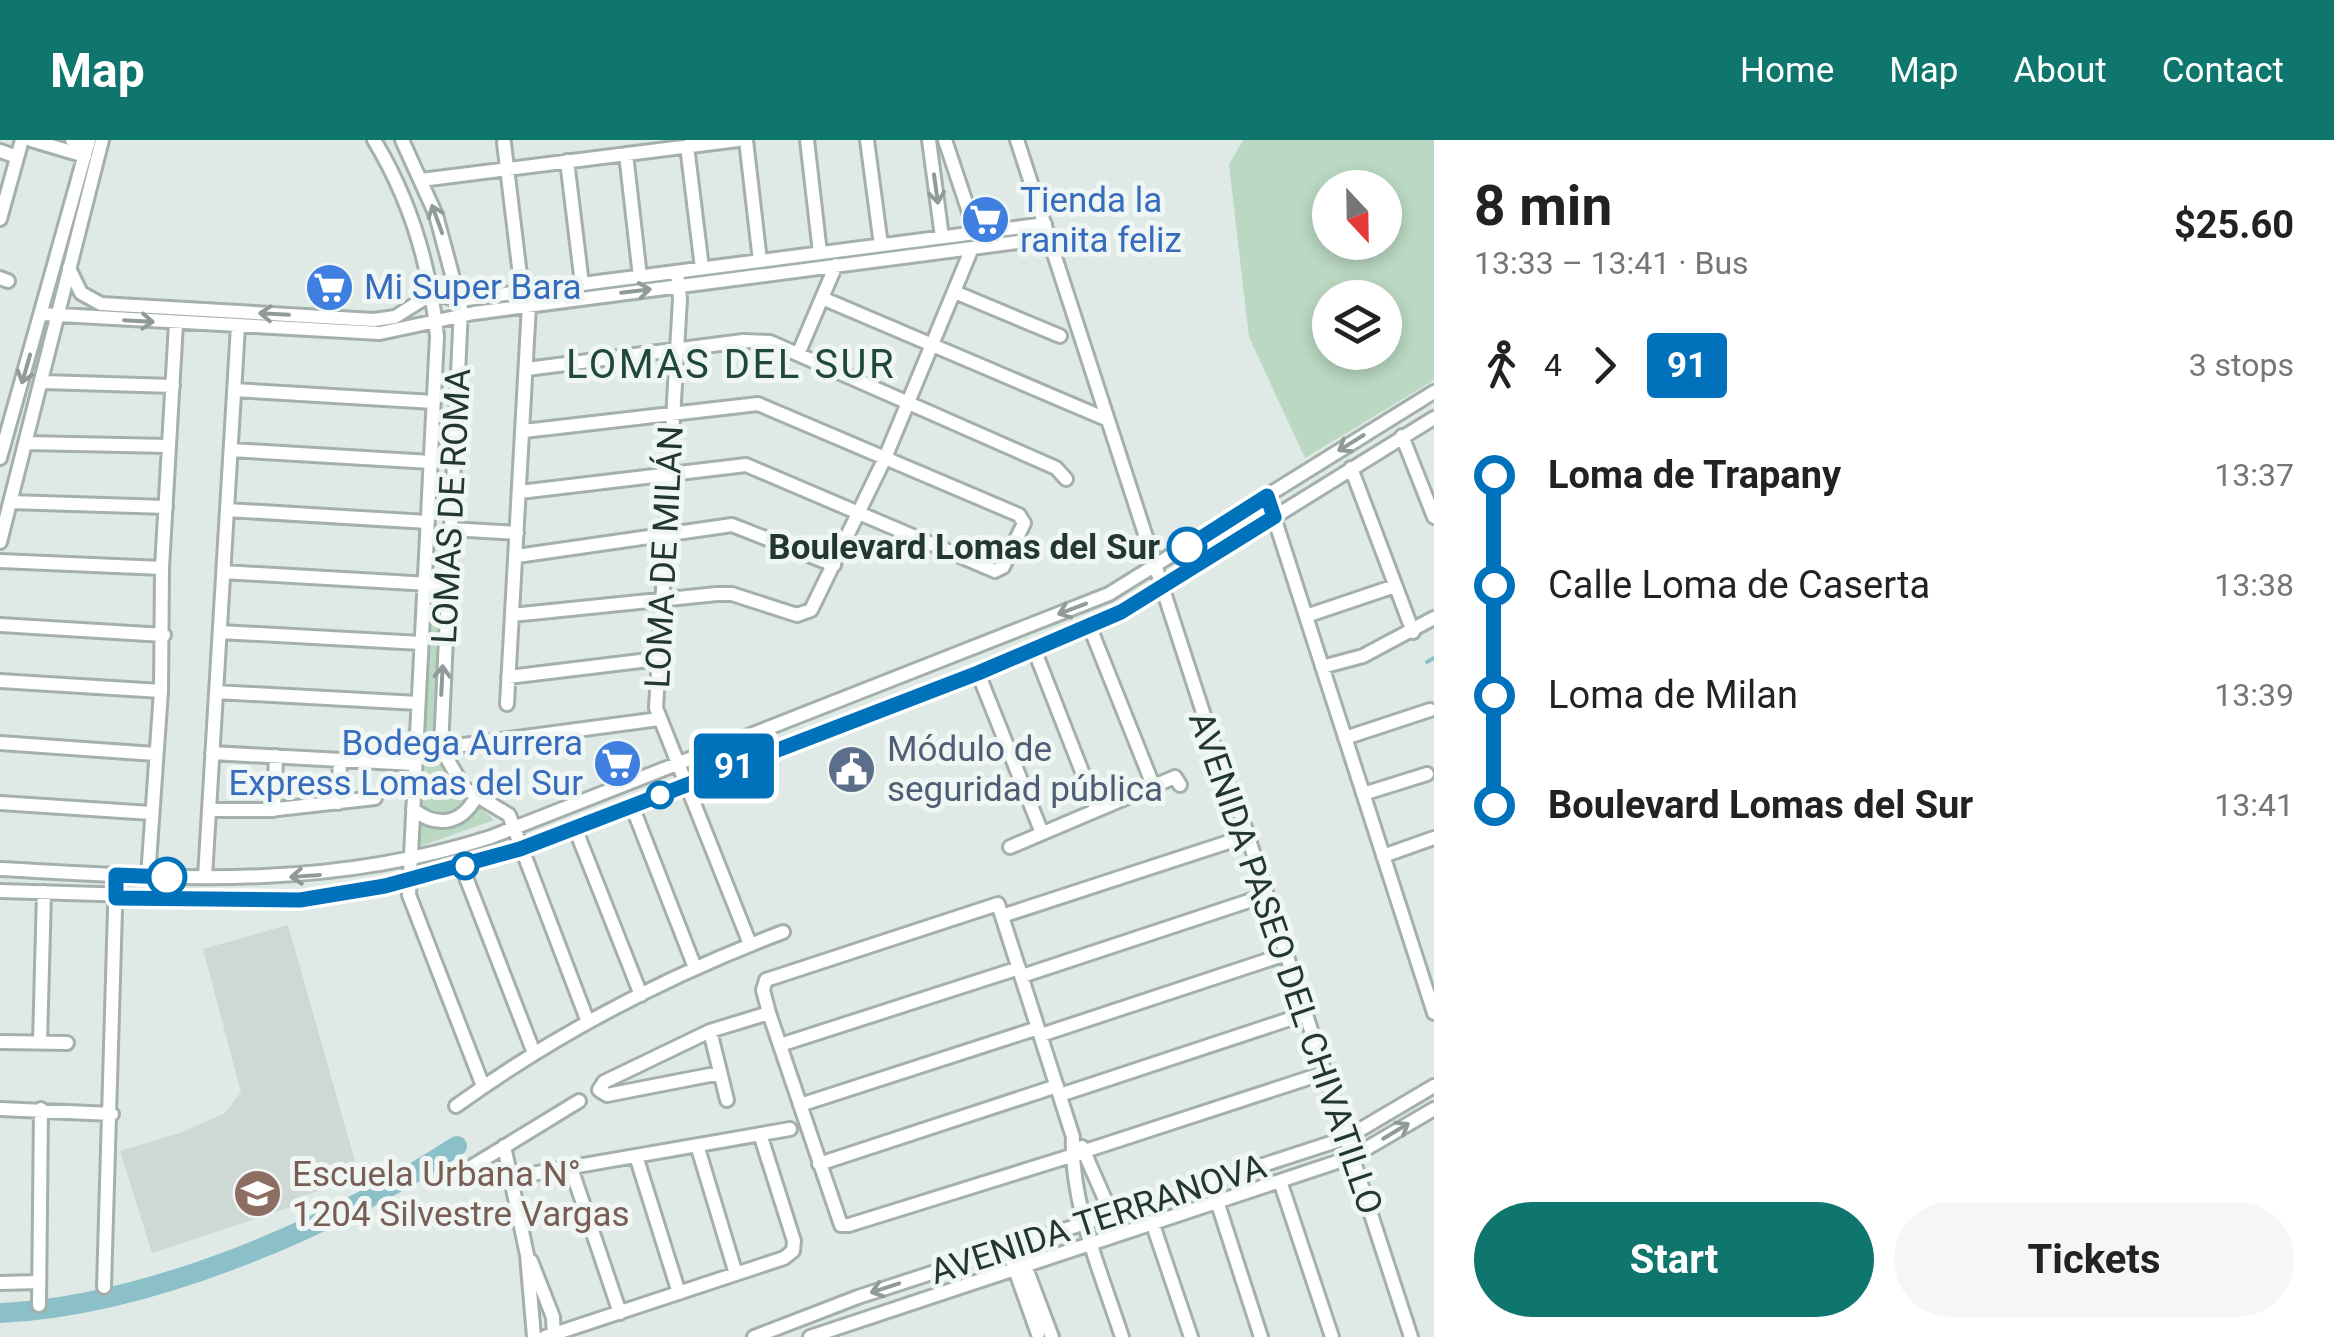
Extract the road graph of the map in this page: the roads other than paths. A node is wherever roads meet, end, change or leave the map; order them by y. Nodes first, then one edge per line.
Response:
1 (22, 140) edge
2 (31, 140) edge
3 (72, 140) edge
4 (102, 140) edge
5 (374, 140) edge
6 (402, 140) edge
7 (738, 140) edge
8 (746, 140) edge
9 (807, 140) edge
10 (868, 140) edge
11 (929, 140) edge
12 (945, 140) edge
13 (1017, 140) edge
14 (504, 143) dead end
15 (687, 146) junction
16 (87, 147) edge
17 (0, 152) edge
18 (626, 154) junction
19 (17, 157) junction
20 (567, 161) junction
21 (508, 169) junction
22 (421, 180) junction
23 (0, 218) edge
24 (1047, 231) junction
25 (976, 233) junction
26 (942, 238) junction
27 (881, 245) junction
28 (972, 248) junction
29 (820, 253) junction
30 (760, 261) junction
31 (68, 264) junction
32 (836, 266) junction
33 (702, 268) junction
34 (640, 276) junction
35 (678, 279) junction
36 (582, 284) junction
37 (522, 292) junction
38 (957, 292) junction
39 (433, 293) junction
40 (822, 298) junction
41 (459, 300) junction
42 (529, 306) junction
43 (49, 315) junction
44 (460, 316) junction
45 (436, 321) junction
46 (176, 322) junction
47 (238, 326) junction
48 (1060, 336) dead end
49 (934, 346) junction
50 (676, 350) junction
51 (798, 352) junction
52 (527, 369) junction
53 (43, 382) junction
54 (172, 386) junction
55 (234, 390) junction
56 (1434, 392) edge
57 (434, 402) junction
58 (909, 402) junction
59 (672, 412) junction
60 (1434, 418) edge
61 (1106, 419) junction
62 (524, 431) junction
63 (1402, 436) junction
64 (2, 440) edge
65 (26, 442) junction
66 (169, 446) junction
67 (230, 450) junction
68 (885, 458) junction
69 (431, 462) junction
70 (1350, 468) junction
71 (669, 473) junction
72 (1066, 479) dead end
73 (520, 492) junction
74 (1267, 496) junction
75 (10, 502) junction
76 (166, 506) junction
77 (227, 510) junction
78 (860, 512) junction
79 (1274, 517) junction
80 (1434, 517) edge
81 (428, 522) junction
82 (450, 528) junction
83 (517, 532) junction
84 (665, 537) junction
85 (0, 542) edge
86 (517, 556) junction
87 (0, 561) edge
88 (834, 564) junction
89 (162, 568) junction
90 (1153, 568) junction
91 (223, 572) junction
92 (424, 584) junction
93 (447, 585) junction
94 (1395, 586) junction
95 (1160, 589) junction
96 (661, 598) junction
97 (512, 615) junction
98 (1306, 616) junction
99 (1434, 618) edge
100 (0, 624) edge
101 (1089, 625) junction
102 (220, 632) junction
103 (1412, 632) junction
104 (164, 635) junction
105 (422, 643) junction
106 (1034, 649) junction
107 (657, 660) junction
108 (1322, 668) junction
109 (978, 673) junction
110 (508, 677) junction
111 (0, 681) edge
112 (161, 691) junction
113 (216, 692) junction
114 (418, 703) junction
115 (508, 704) dead end
116 (1430, 710) dead end
117 (659, 719) junction
118 (1345, 738) junction
119 (0, 743) edge
120 (441, 748) junction
121 (212, 753) junction
122 (155, 754) junction
123 (276, 756) junction
124 (340, 760) junction
125 (415, 764) junction
126 (676, 764) junction
127 (1427, 774) dead end
128 (1180, 785) dead end
129 (684, 786) junction
130 (1154, 786) junction
131 (1363, 794) junction
132 (476, 797) junction
133 (374, 798) dead end
134 (0, 802) edge
135 (338, 803) junction
136 (632, 806) junction
137 (413, 808) junction
138 (209, 810) junction
139 (274, 810) junction
140 (1097, 810) junction
141 (151, 813) junction
142 (514, 828) junction
143 (574, 828) junction
144 (1042, 833) junction
145 (1247, 836) junction
146 (1434, 838) edge
147 (1010, 847) dead end
148 (520, 849) junction
149 (1383, 856) junction
150 (410, 860) junction
151 (462, 867) junction
152 (0, 869) edge
153 (116, 875) junction
154 (148, 877) junction
155 (205, 878) junction
156 (409, 880) junction
157 (0, 892) edge
158 (44, 892) junction
159 (1267, 895) junction
160 (116, 898) junction
161 (1002, 916) junction
162 (783, 932) dead end
163 (750, 944) junction
164 (1286, 954) junction
165 (694, 965) junction
166 (1020, 972) junction
167 (640, 995) junction
168 (769, 1013) junction
169 (1434, 1013) edge
170 (1305, 1014) junction
171 (588, 1022) junction
172 (710, 1031) junction
173 (1040, 1032) junction
174 (0, 1042) edge
175 (40, 1042) junction
176 (68, 1043) dead end
177 (780, 1045) junction
178 (534, 1052) junction
179 (720, 1073) junction
180 (1324, 1073) junction
181 (483, 1086) junction
182 (1434, 1086) edge
183 (1058, 1090) junction
184 (727, 1100) dead end
185 (579, 1101) dead end
186 (456, 1106) dead end
187 (800, 1106) junction
188 (0, 1108) edge
189 (1434, 1109) edge
190 (42, 1110) junction
191 (112, 1114) junction
192 (790, 1129) dead end
193 (760, 1134) junction
194 (1346, 1138) junction
195 (504, 1146) junction
196 (697, 1146) junction
197 (1079, 1153) junction
198 (636, 1156) junction
199 (1352, 1158) junction
200 (819, 1164) junction
201 (471, 1167) dead end
202 (571, 1168) junction
203 (509, 1178) junction
204 (1280, 1181) junction
205 (1216, 1201) junction
206 (1112, 1214) junction
207 (1087, 1222) junction
208 (1152, 1222) junction
209 (1118, 1233) junction
210 (1092, 1242) junction
211 (1011, 1247) junction
212 (527, 1255) junction
213 (1020, 1265) junction
214 (736, 1274) junction
215 (39, 1282) junction
216 (0, 1283) edge
217 (104, 1287) dead end
218 (679, 1293) junction
219 (39, 1304) dead end
220 (620, 1312) junction
221 (820, 1312) junction
222 (826, 1334) edge
223 (1042, 1335) edge
224 (551, 1336) edge
225 (534, 1337) edge
226 (756, 1337) edge
227 (810, 1337) edge
228 (1122, 1337) edge
229 (1190, 1337) edge
230 (1261, 1337) edge
231 (1332, 1337) edge
232 (1411, 1337) edge

1 - 19 street
2 - 16 street
3 - 16 street
4 - 31 street
5 - 39 street, LOMAS DE ROMA
6 - 22 street, LOMAS DE ROMA
7 - 15 street
8 - 30 street
9 - 29 street
10 - 27 street
11 -> 26 street
12 - 25 street
13 - 24 street, AVENIDA PASEO DEL CHIVATILLO
14 - 21 street
15 - 18 street
15 - 33 street
16 - 43 street
17 - 19 street
18 - 20 street
18 - 34 street
19 - 23 street
20 - 21 street
20 - 36 street
21 - 22 street
21 - 37 street
41 -> 22 street, LOMAS DE ROMA
24 - 25 street
24 - 28 street
24 - 61 street, AVENIDA PASEO DEL CHIVATILLO
25 - 26 street
26 - 27 street
27 - 29 street
28 - 32 street
28 - 38 street
29 - 30 street
30 - 33 street
39 -> 31 street
31 - 43 street
32 - 35 street
32 - 40 street
33 - 35 street
34 - 35 street
34 - 36 street
42 -> 35 street
35 - 50 street, LOMA DE MILÁN
36 - 37 street
37 - 41 street
38 - 48 street
38 - 49 street
39 - 41 street
39 - 45 street, LOMAS DE ROMA
40 - 49 street
40 - 51 street
41 - 44 street, LOMAS DE ROMA
42 - 44 street
42 - 52 street
43 -> 46 street
43 - 53 street
43 -> 64 street
44 - 45 street
44 - 82 street, LOMAS DE ROMA
45 - 47 street
45 - 57 street, LOMAS DE ROMA
46 - 47 street
46 - 54 street
47 - 55 street
49 - 58 street
49 - 61 street
50 - 51 street
50 - 52 street
50 - 59 street, LOMA DE MILÁN
51 - 58 street
52 - 62 street
53 - 54 street
53 - 65 street
54 - 66 street
55 - 57 street
55 - 67 street
56 -> 74 street
57 - 69 street, LOMAS DE ROMA
58 - 68 street
58 - 72 street
59 - 62 street
59 - 68 street
59 - 71 street, LOMA DE MILÁN
60 - 63 street
61 - 90 street, AVENIDA PASEO DEL CHIVATILLO
62 - 73 street
63 - 70 street
63 - 80 street
64 - 65 street
65 - 66 street
65 - 75 street
66 - 76 street
67 - 69 street
67 - 77 street
68 - 78 street
68 - 78 street
69 - 81 street, LOMAS DE ROMA
70 - 79 street
70 - 94 street
71 - 73 street
71 - 78 street
71 - 84 street, LOMA DE MILÁN
73 - 83 street
74 - 79 street
74 - 90 street
75 - 76 street
75 - 85 street
76 - 89 street
77 - 81 street
77 - 91 street
78 - 88 street
79 - 95 street
79 - 98 street
81 - 92 street, LOMAS DE ROMA
82 - 83 street
82 - 93 street, LOMAS DE ROMA
83 - 86 street
84 - 86 street
84 - 88 street
84 - 96 street, LOMA DE MILÁN
86 - 97 street
87 - 89 street
88 - 96 street
89 - 104 street
90 - 95 street, AVENIDA PASEO DEL CHIVATILLO
90 -> 126 street
91 - 92 street
91 - 102 street
92 - 93 street
92 - 105 street, LOMAS DE ROMA
120 -> 93 street, LOMAS DE ROMA
94 - 98 street
94 - 103 street
95 - 101 street
95 - 145 street, AVENIDA PASEO DEL CHIVATILLO
96 - 97 street
96 - 107 street, LOMA DE MILÁN
97 - 110 street
98 - 108 street
99 - 103 street
100 - 104 street
101 - 106 street
101 - 130 street
102 - 105 street
102 - 113 street
103 - 108 street
104 - 112 street
105 - 114 street, LOMAS DE ROMA
106 - 109 street
106 - 140 street
107 - 110 street
107 - 117 street, LOMA DE MILÁN
108 - 118 street
109 - 129 street
109 - 144 street
110 - 115 street
111 - 112 street
112 - 122 street
113 - 114 street
113 - 121 street
114 - 125 street, LOMAS DE ROMA
116 - 118 street
117 - 120 street
117 - 126 street, LOMA DE MILÁN
118 - 131 street
119 - 122 street
120 - 132 street
121 - 123 street
121 - 138 street
122 - 141 street
123 - 124 street
123 - 139 street
124 - 125 street
124 - 135 street
125 - 137 street, LOMAS DE ROMA
126 - 129 street, LOMA DE MILÁN
126 - 142 street
127 - 131 street
128 - 130 street
129 - 136 street
129 - 163 street, LOMA DE MILÁN
130 - 140 street
131 - 149 street
132 - 137 street
132 - 142 street
133 - 135 street
134 - 141 street
135 - 139 street
136 - 143 street
136 - 165 street
137 - 150 street, LOMAS DE ROMA
138 - 139 street
138 - 155 street
140 - 144 street
141 - 154 street
142 - 148 street
142 - 150 street
143 - 148 street
143 - 167 street
144 - 147 street
145 - 159 street, AVENIDA PASEO DEL CHIVATILLO
145 - 161 street
146 - 149 street
148 - 151 street
148 - 171 street
149 - 169 street
150 -> 155 street
150 - 156 street, LOMAS DE ROMA
151 - 156 street
151 - 178 street
152 - 153 street
153 - 154 street
153 - 160 street
154 - 155 street
156 - 160 street
156 - 181 street, LOMAS DE ROMA
157 - 158 street
158 - 160 street
158 - 175 street
159 - 164 street, AVENIDA PASEO DEL CHIVATILLO
159 - 166 street
160 - 191 street
161 - 166 street
161 - 168 street
162 - 163 street
163 - 165 street
164 - 170 street, AVENIDA PASEO DEL CHIVATILLO
164 - 173 street
165 - 167 street
166 - 173 street
166 - 177 street
167 - 171 street
168 - 172 street
168 - 177 street
170 - 180 street, AVENIDA PASEO DEL CHIVATILLO
170 - 183 street
171 - 178 street
172 - 179 street
172 - 179 street
173 - 183 street
173 - 187 street
174 - 175 street
175 - 176 street
177 - 187 street
178 - 181 street
179 - 184 street
180 - 194 street, AVENIDA PASEO DEL CHIVATILLO
180 - 197 street
181 - 186 street
182 - 194 street, AVENIDA TERRANOVA
183 - 197 street
183 - 200 street
185 - 195 street
187 - 200 street
188 - 190 street
199 -> 189 street, AVENIDA TERRANOVA
190 - 191 street
190 - 215 street
191 - 217 street
192 - 193 street
193 - 196 street
193 - 214 street
194 - 199 street, AVENIDA PASEO DEL CHIVATILLO
194 - 206 street, AVENIDA TERRANOVA
195 - 201 street
195 - 203 street
196 - 198 street
196 - 214 street
197 - 200 street
197 - 206 street
197 - 207 street
198 - 202 street
198 - 218 street
199 - 204 street, AVENIDA TERRANOVA
199 - 232 street, AVENIDA PASEO DEL CHIVATILLO
202 - 203 street
202 - 220 street
203 - 212 street
204 - 205 street, AVENIDA TERRANOVA
204 - 231 street
205 - 208 street, AVENIDA TERRANOVA
205 - 230 street
206 - 207 street, AVENIDA TERRANOVA
206 - 209 street
207 - 210 street
207 - 211 street, AVENIDA TERRANOVA
208 - 209 street, AVENIDA TERRANOVA
208 - 229 street
209 - 210 street, AVENIDA TERRANOVA
210 - 213 street, AVENIDA TERRANOVA
210 - 228 street
211 - 213 street
211 -> 221 street, AVENIDA TERRANOVA
212 - 224 street
212 - 225 street
213 - 222 street, AVENIDA TERRANOVA
213 - 223 street
214 - 218 street
215 - 216 street
215 - 219 street
218 - 220 street
220 - 224 street
221 - 222 street
221 - 226 street, AVENIDA TERRANOVA
222 - 227 street, AVENIDA TERRANOVA

